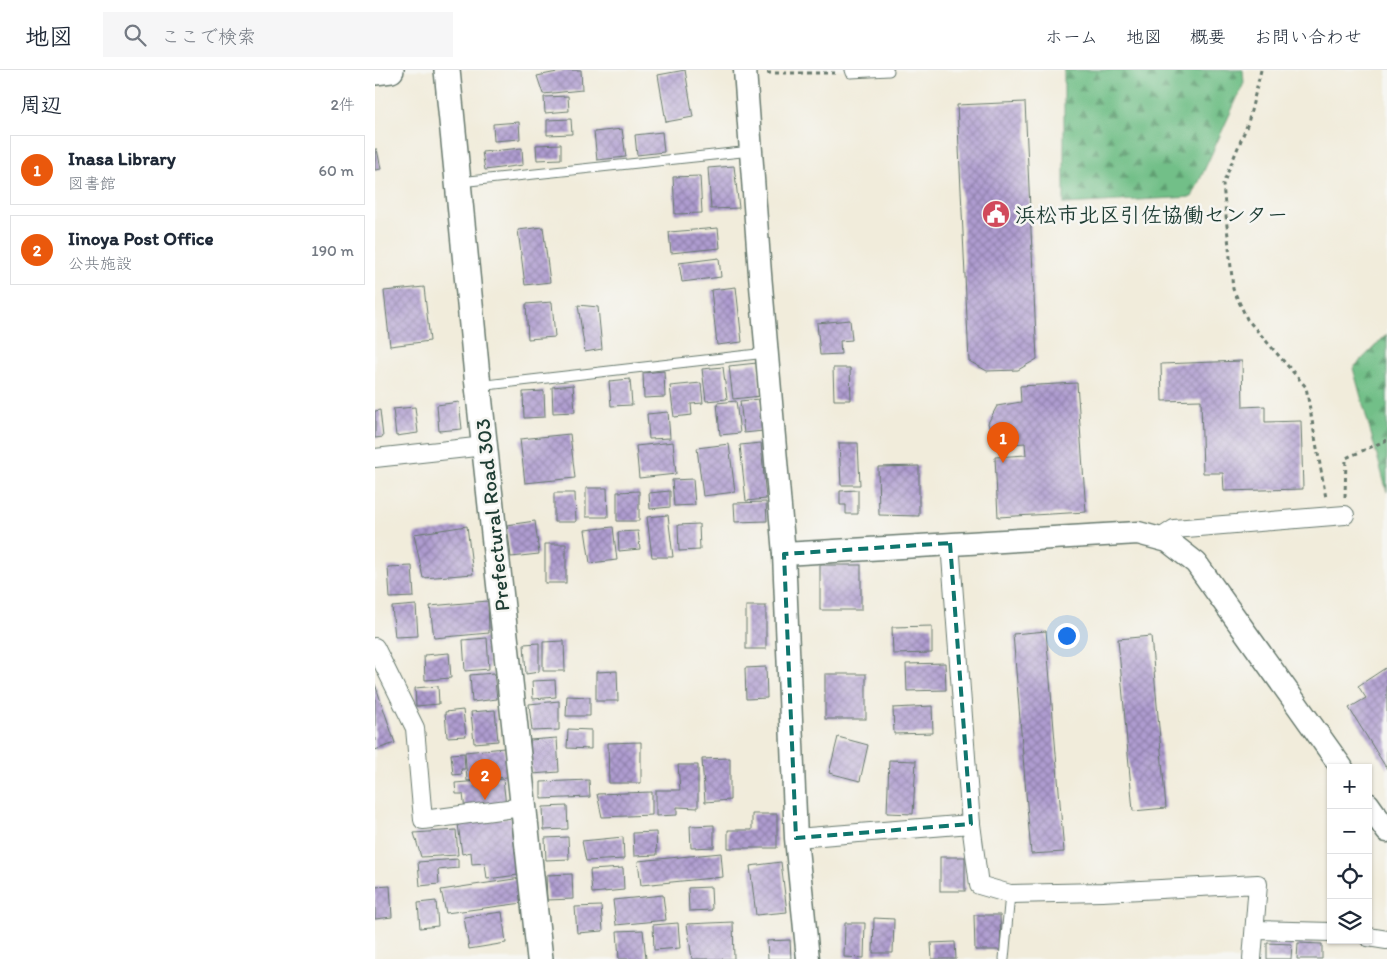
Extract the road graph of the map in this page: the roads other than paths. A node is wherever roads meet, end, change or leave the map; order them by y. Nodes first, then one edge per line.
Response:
1 (391, 70) edge
2 (447, 70) edge
3 (850, 71) edge
4 (889, 71) edge
5 (375, 72) edge
6 (753, 72) edge
7 (751, 151) junction
8 (458, 182) junction
9 (768, 352) junction
10 (478, 386) junction
11 (485, 446) junction
12 (375, 458) edge
13 (1345, 515) road end
14 (1159, 539) junction
15 (950, 543) junction
16 (784, 554) junction
17 (375, 647) edge
18 (1339, 764) edge
19 (523, 807) junction
20 (1372, 809) edge
21 (971, 824) junction
22 (1387, 831) edge
23 (796, 838) junction
24 (1010, 894) junction
25 (1255, 930) junction
26 (1327, 932) edge
27 (1372, 938) edge
28 (1387, 940) edge
29 (540, 959) edge
30 (808, 959) edge
31 (1004, 959) edge
32 (1253, 959) edge

1 - 5 main road
2 - 8 main road, Prefectural Road 303
3 - 4 lane
6 - 7 street
7 - 8 lane
7 - 9 street
8 - 10 main road, Prefectural Road 303
9 - 10 lane
9 - 16 street
10 - 11 main road, Prefectural Road 303
11 - 12 street
11 - 19 main road, Prefectural Road 303
13 - 14 street
14 - 15 street
14 - 18 street
15 - 16 street
15 - 21 street
16 - 23 street
17 - 19 street
19 - 29 main road, Prefectural Road 303
20 - 22 street
21 - 23 street
21 - 24 street
23 - 30 street
24 - 25 street
24 - 31 lane
25 - 26 street
25 - 32 street
27 - 28 street

